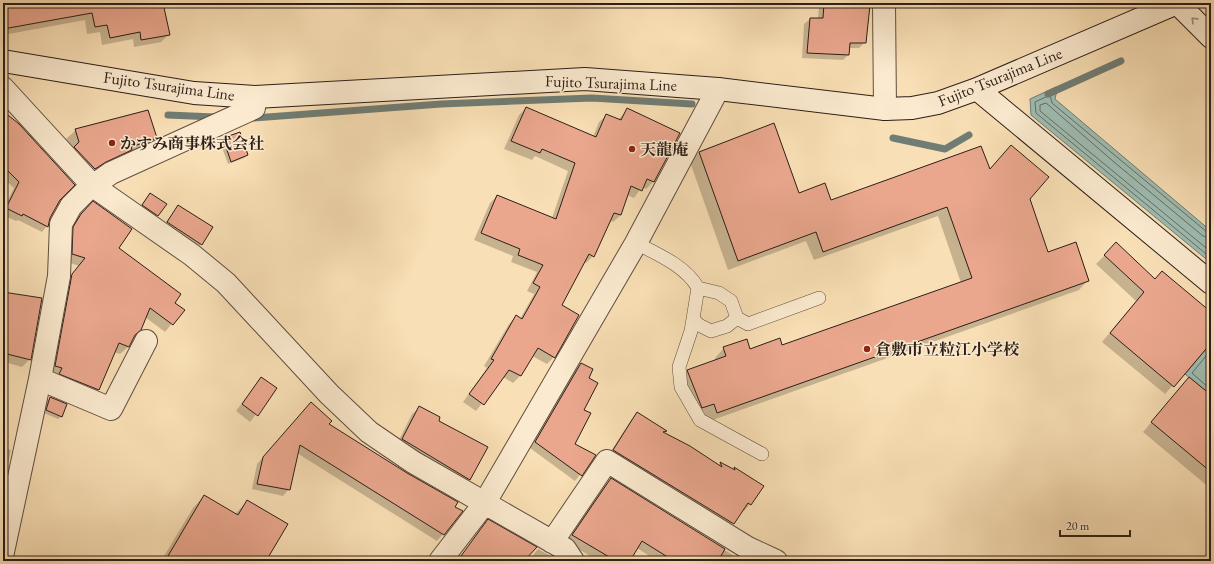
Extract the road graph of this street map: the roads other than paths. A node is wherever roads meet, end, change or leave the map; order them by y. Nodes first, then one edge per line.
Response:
1 (884, 3) edge
2 (1177, 3) edge
3 (1211, 37) edge
4 (3, 61) edge
5 (3, 88) edge
6 (718, 89) junction
7 (977, 89) junction
8 (255, 97) junction
9 (885, 109) junction
10 (93, 186) junction
11 (636, 243) junction
12 (1211, 283) edge
13 (698, 288) junction
14 (820, 298) dead end
15 (737, 318) junction
16 (693, 319) junction
17 (146, 341) dead end
18 (40, 379) junction
19 (762, 454) dead end
20 (484, 504) junction
21 (460, 536) junction
22 (552, 542) junction
23 (3, 552) edge
24 (440, 561) edge
25 (455, 561) edge
26 (573, 561) edge
27 (776, 561) edge

1 - 9 street
3 -> 2 street
2 - 7 street, Fujito Tsurajima Line
4 - 8 street, Fujito Tsurajima Line
5 - 10 street
6 - 8 street, Fujito Tsurajima Line
6 - 9 street, Fujito Tsurajima Line
6 - 11 street
7 - 9 street, Fujito Tsurajima Line
7 - 12 street
8 - 10 street
10 - 18 street
10 - 20 street
11 - 13 lane
11 - 20 street
13 - 15 lane
13 - 16 lane
14 - 15 lane
15 - 16 lane
16 - 19 lane
17 - 18 street
18 - 23 street
20 - 21 street
20 - 22 street
21 - 24 street
21 - 25 street
22 - 26 street
22 - 27 street

